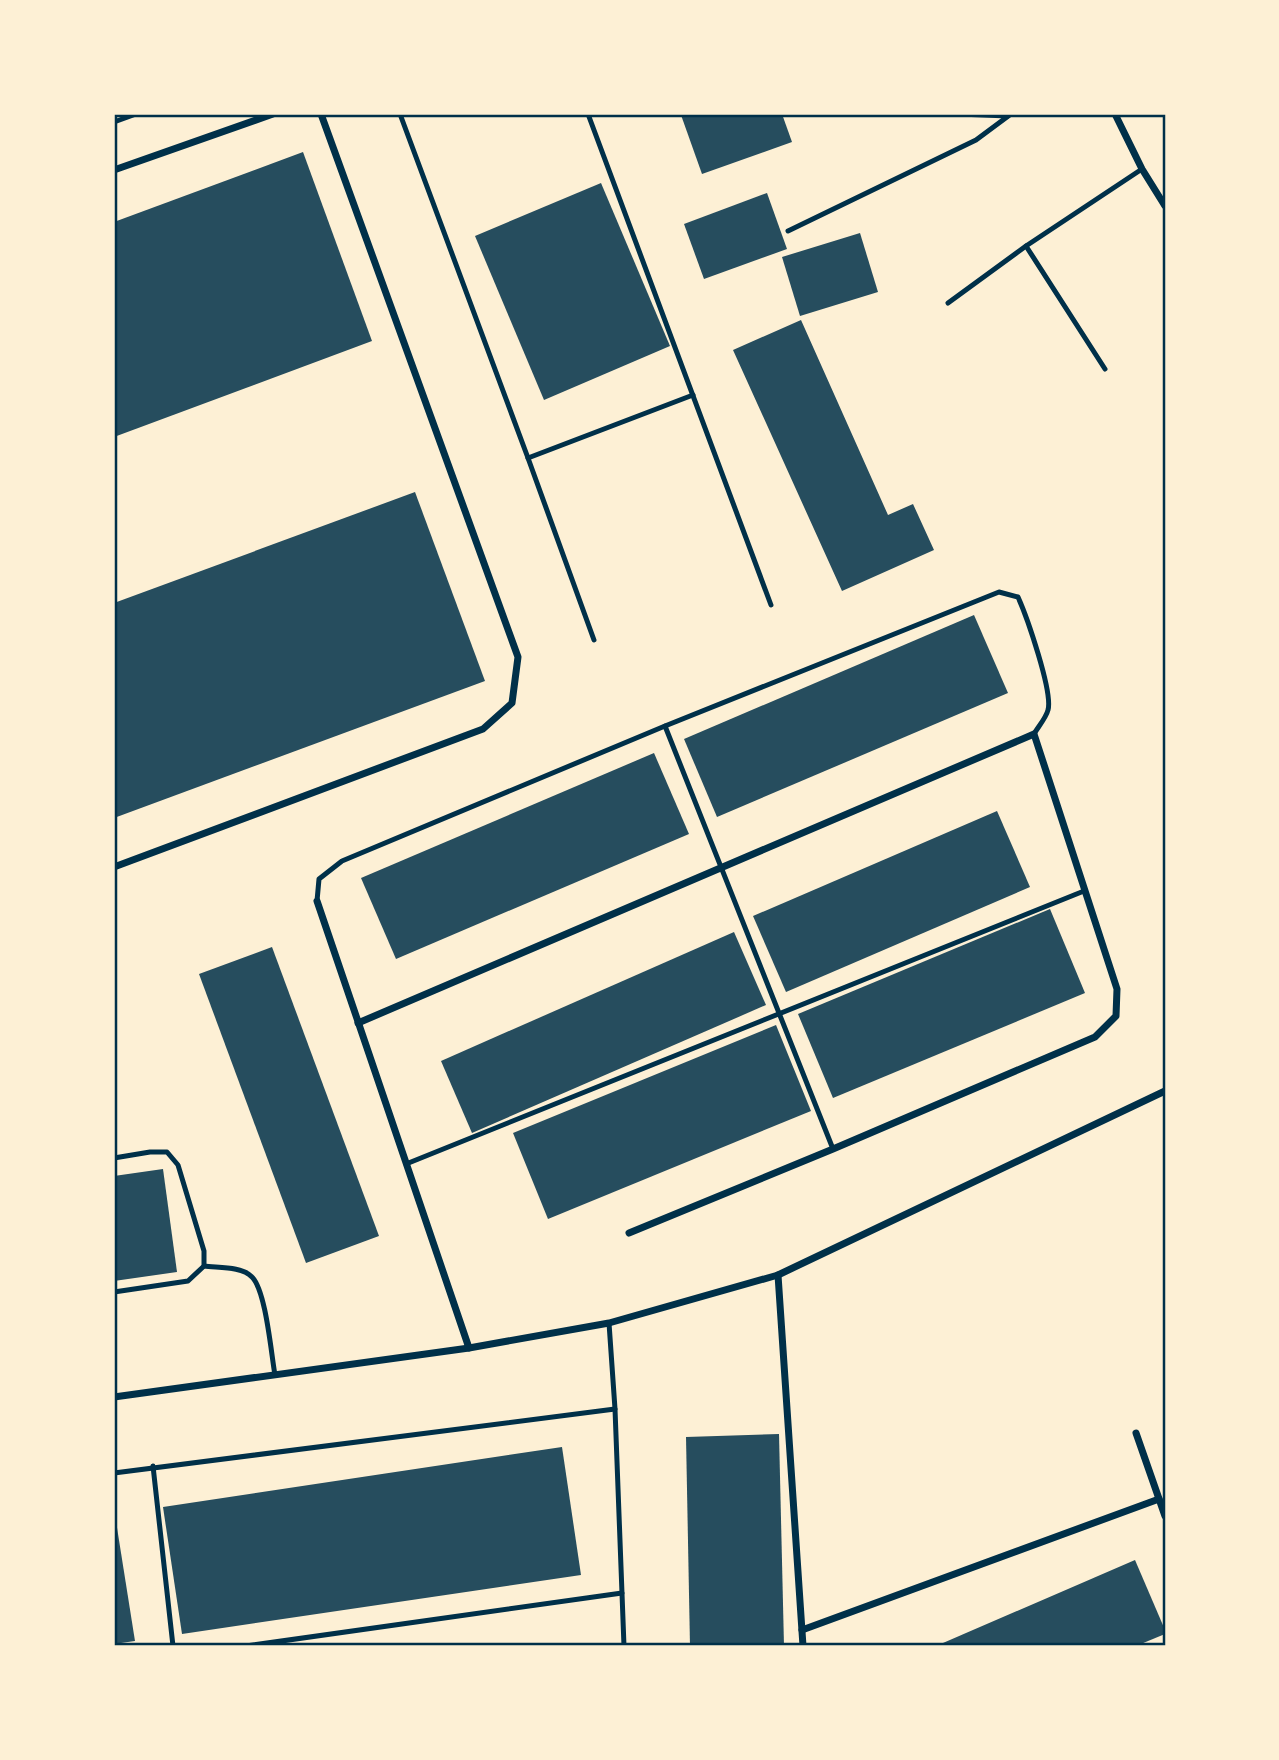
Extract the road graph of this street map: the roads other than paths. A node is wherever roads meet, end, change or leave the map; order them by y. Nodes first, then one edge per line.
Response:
1 (136, 114) edge
2 (273, 114) edge
3 (321, 114) edge
4 (400, 114) edge
5 (588, 114) edge
6 (958, 114) edge
7 (1115, 114) edge
8 (1010, 115) edge
9 (114, 122) edge
10 (1142, 169) junction
11 (114, 170) edge
12 (1165, 206) edge
13 (788, 231) dead end
14 (1026, 246) junction
15 (948, 303) dead end
16 (1105, 369) dead end
17 (693, 395) junction
18 (528, 458) junction
19 (771, 605) dead end
20 (594, 640) dead end
21 (665, 726) junction
22 (1034, 734) junction
23 (114, 867) edge
24 (721, 868) junction
25 (1084, 891) junction
26 (317, 901) joint
27 (779, 1013) junction
28 (359, 1023) junction
29 (1165, 1091) edge
30 (833, 1149) junction
31 (114, 1158) edge
32 (406, 1164) junction
33 (629, 1233) dead end
34 (204, 1266) junction
35 (778, 1275) junction
36 (114, 1292) edge
37 (609, 1324) junction
38 (469, 1348) junction
39 (275, 1374) junction
40 (114, 1397) edge
41 (615, 1409) junction
42 (1136, 1433) dead end
43 (153, 1466) junction
44 (114, 1473) edge
45 (1159, 1499) junction
46 (1165, 1516) edge
47 (622, 1593) junction
48 (802, 1630) junction
49 (173, 1646) edge
50 (246, 1646) edge
51 (624, 1646) edge
52 (803, 1646) edge

1 - 9 lane
2 - 11 street
3 - 23 street
4 - 18 lane
5 - 17 lane
6 - 8 lane
7 - 10 street
8 - 13 lane
10 - 12 street
10 - 14 lane
14 - 15 lane
14 - 16 lane
17 - 18 lane
17 - 19 lane
18 - 20 lane
21 - 22 lane
21 - 24 lane
21 - 26 lane
22 - 24 street
22 - 25 street
24 - 27 lane
24 - 28 street
25 - 27 lane
25 - 30 street
26 - 28 street
27 - 30 lane
27 - 32 lane
28 - 32 street
29 - 35 street
30 - 33 street
31 - 34 lane
32 - 38 street
34 - 36 lane
34 - 39 lane
35 - 37 street
35 - 48 street
37 - 38 street
37 - 41 lane
38 - 39 street
39 - 40 street
41 - 43 lane
41 - 47 lane
42 - 45 street
43 - 44 lane
43 - 49 lane
45 - 46 street
45 - 48 street
47 - 50 lane
47 - 51 lane
48 - 52 street

